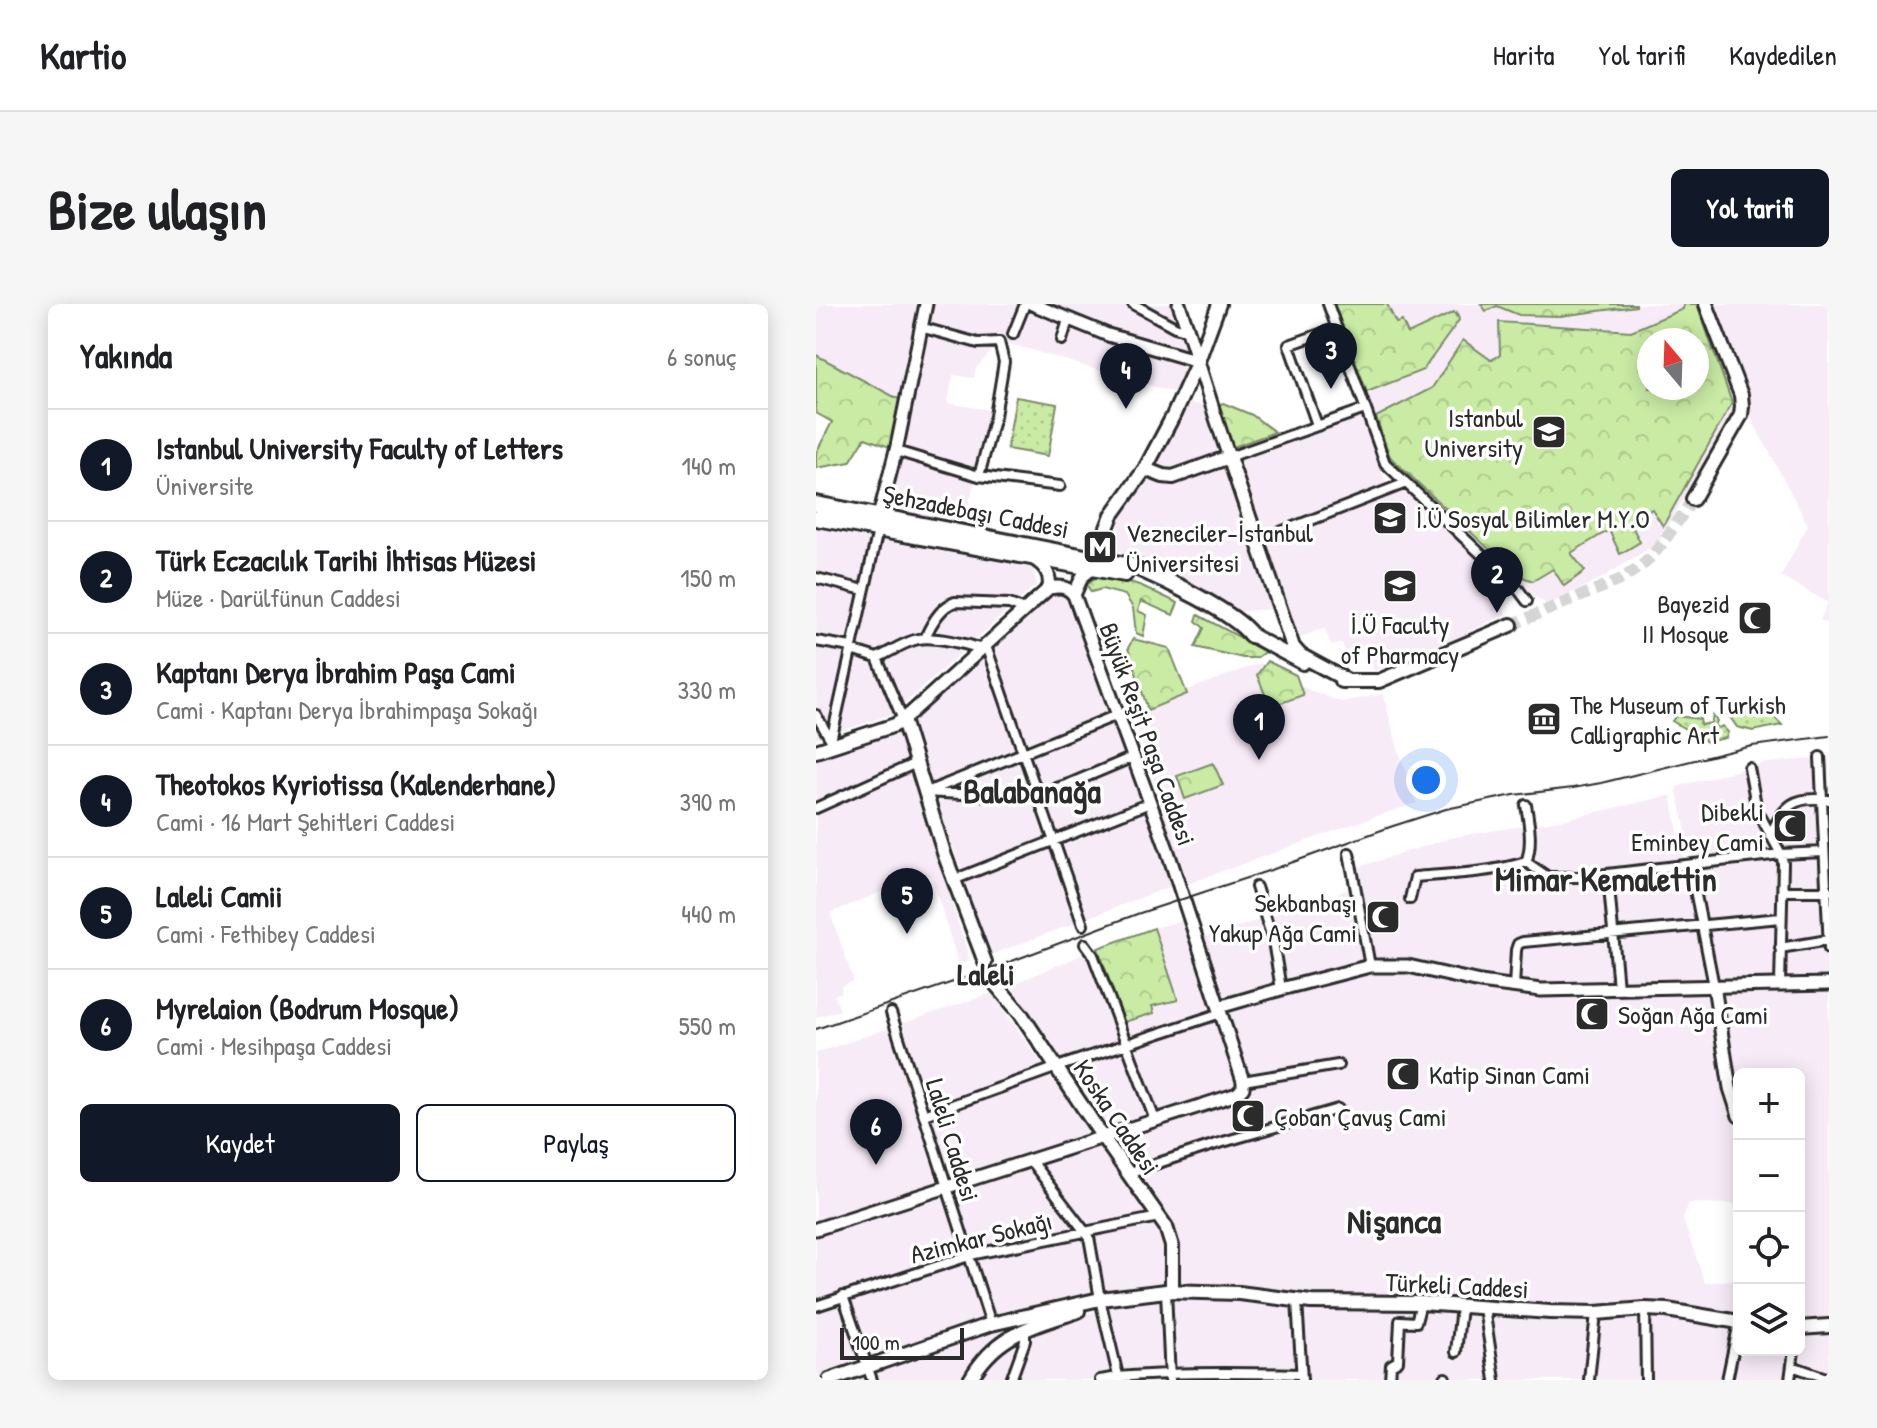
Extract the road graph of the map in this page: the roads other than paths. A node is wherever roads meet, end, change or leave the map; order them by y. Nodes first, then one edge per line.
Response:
1 (926, 304) edge
2 (1025, 304) edge
3 (1032, 304) edge
4 (1133, 304) edge
5 (1179, 304) edge
6 (1219, 304) edge
7 (1328, 304) edge
8 (1706, 304) edge
9 (1068, 320) junction
10 (920, 327) junction
11 (1337, 328) junction
12 (1189, 331) junction
13 (1013, 334) dead end
14 (1062, 340) dead end
15 (1198, 361) junction
16 (1365, 409) junction
17 (1317, 425) junction
18 (896, 451) junction
19 (1229, 457) junction
20 (1145, 469) junction
21 (979, 476) junction
22 (1406, 483) junction
23 (1060, 486) dead end
24 (1693, 499) tunnel mouth
25 (816, 504) edge
26 (816, 518) edge
27 (879, 523) junction
28 (1257, 541) junction
29 (1022, 554) junction
30 (1094, 563) junction
31 (816, 578) edge
32 (1049, 588) junction
33 (864, 590) junction
34 (1074, 595) junction
35 (1527, 601) dead end
36 (1025, 610) junction
37 (1511, 625) tunnel mouth
38 (1251, 635) joint
39 (1288, 635) junction
40 (925, 638) junction
41 (816, 641) edge
42 (1270, 646) junction
43 (984, 647) junction
44 (851, 649) junction
45 (877, 658) junction
46 (1348, 681) junction
47 (816, 715) edge
48 (1117, 715) junction
49 (903, 720) junction
50 (832, 743) junction
51 (816, 748) edge
52 (1022, 754) junction
53 (1133, 757) junction
54 (1820, 757) dead end
55 (916, 763) junction
56 (1749, 768) dead end
57 (925, 792) junction
58 (1036, 795) junction
59 (1825, 799) edge
60 (1150, 803) junction
61 (1526, 805) dead end
62 (816, 808) edge
63 (1770, 835) junction
64 (1053, 841) junction
65 (1824, 852) junction
66 (1349, 853) dead end
67 (1781, 854) junction
68 (1526, 862) junction
69 (1690, 865) junction
70 (1608, 875) junction
71 (953, 880) junction
72 (1256, 887) dead end
73 (1783, 891) junction
74 (1828, 891) edge
75 (1410, 899) dead end
76 (1781, 918) junction
77 (1701, 924) junction
78 (1083, 925) dead end
79 (1614, 933) junction
80 (1828, 940) edge
81 (1085, 944) dead end
82 (1780, 948) junction
83 (1829, 949) edge
84 (985, 962) joint
85 (1370, 966) junction
86 (992, 980) joint
87 (1780, 984) junction
88 (1829, 984) edge
89 (1714, 986) junction
90 (1514, 987) junction
91 (1618, 988) junction
92 (1281, 989) junction
93 (1220, 1010) junction
94 (891, 1013) dead end
95 (1127, 1044) junction
96 (1338, 1065) dead end
97 (1057, 1068) junction
98 (1243, 1084) junction
99 (1733, 1097) edge
100 (1338, 1109) dead end
101 (924, 1115) junction
102 (1155, 1120) junction
103 (1102, 1136) junction
104 (1030, 1160) junction
105 (1128, 1173) junction
106 (947, 1187) junction
107 (1159, 1217) junction
108 (816, 1229) edge
109 (1086, 1232) junction
110 (969, 1256) junction
111 (1169, 1291) junction
112 (843, 1296) junction
113 (1100, 1299) junction
114 (1297, 1301) junction
115 (1421, 1303) junction
116 (816, 1306) edge
117 (1461, 1307) junction
118 (1484, 1308) junction
119 (1645, 1309) junction
120 (1596, 1313) junction
121 (1733, 1321) edge
122 (991, 1324) junction
123 (1829, 1326) edge
124 (1805, 1328) edge
125 (1025, 1330) junction
126 (1733, 1351) edge
127 (1456, 1352) dead end
128 (1793, 1356) edge
129 (1792, 1366) junction
130 (867, 1367) junction
131 (1170, 1377) edge
132 (1258, 1377) edge
133 (1302, 1377) edge
134 (1119, 1378) edge
135 (1013, 1379) edge
136 (1829, 1379) edge
137 (829, 1380) edge
138 (872, 1380) edge
139 (970, 1380) edge
140 (1100, 1380) edge
141 (1390, 1380) edge
142 (1495, 1380) edge
143 (1589, 1380) edge
144 (1646, 1380) edge
145 (1727, 1380) edge
146 (1790, 1380) edge

1 - 10 street
2 - 13 street
3 - 9 street
4 - 12 street
5 - 12 street
6 - 15 main road
7 - 11 street
8 - 24 main road
9 - 14 street
9 - 15 street
10 - 18 street
10 - 21 street
11 - 16 street
11 - 17 street
12 - 15 street
15 - 19 street
15 - 20 main road
16 - 17 street
16 - 22 street
17 - 19 street
18 - 21 street
18 - 27 street
19 - 20 main road
19 - 28 main road
20 - 30 main road
21 - 23 street
22 - 28 street
22 - 35 street
25 - 27 main road, Şehzadebaşı Caddesi
26 - 27 main road, Şehzadebaşı Caddesi
27 - 29 main road, Şehzadebaşı Caddesi
27 - 30 main road, Şehzadebaşı Caddesi
27 - 33 street
28 - 39 main road
29 - 30 main road, Şehzadebaşı Caddesi
29 - 32 street
30 - 34 street
30 - 38 main road
31 - 33 street
32 - 34 street
32 - 36 street
33 - 44 street
34 - 48 street, Büyük Reşit Paşa Caddesi
36 - 40 street
36 - 43 street
37 - 46 main road
38 - 42 main road
39 - 42 main road
39 - 46 main road
40 - 43 street
40 - 45 street
41 - 44 street
42 - 46 main road
43 - 49 street
43 - 52 street
44 - 45 street
44 - 50 street
45 - 49 street
47 - 50 street
48 - 52 street
48 - 53 street, Büyük Reşit Paşa Caddesi
49 - 50 main road
49 - 55 main road
50 - 51 main road
52 - 57 street
52 - 58 street
53 - 58 street
53 - 60 street, Büyük Reşit Paşa Caddesi
54 - 59 street
55 - 57 main road
55 - 62 street
56 - 63 street
57 - 58 street
57 - 71 main road
58 - 64 street
59 - 63 street
59 - 65 street
60 - 64 street
60 - 93 street, Büyük Reşit Paşa Caddesi
61 - 68 street
63 - 67 street
64 - 71 street
64 - 78 street
65 - 67 street
65 - 74 street
66 - 85 street
67 - 69 street
67 - 73 street
68 - 70 street
68 - 75 street
69 - 70 street
69 - 77 street
70 - 79 street
71 - 84 main road
72 - 92 street
73 - 74 street
73 - 76 street
74 - 80 street
76 - 77 street
76 - 82 street
77 - 79 street
77 - 89 street
79 - 90 street
79 - 91 street
80 - 82 street
80 - 83 street
81 - 95 street
82 - 87 street
84 - 86 street
85 - 90 street
85 - 92 street
86 - 97 main road, Koska Caddesi
87 - 88 street
87 - 89 street
89 - 91 street
89 - 99 street
90 - 91 street
92 - 93 street
93 - 95 street
93 - 98 street, Büyük Reşit Paşa Caddesi
94 - 101 street, Laleli Caddesi
95 - 97 street
95 - 102 street
96 - 98 street
97 - 101 street
97 - 103 main road, Koska Caddesi
98 - 102 street
100 - 105 street
101 - 106 street, Laleli Caddesi
102 - 103 street
103 - 104 street
103 - 105 main road, Koska Caddesi
104 - 106 street
104 - 109 street
105 - 107 main road, Koska Caddesi
106 - 108 street
106 - 110 street, Laleli Caddesi
107 - 109 street, Azimkar Sokağı
107 - 111 main road, Koska Caddesi
109 - 110 street, Azimkar Sokağı
109 - 113 street
110 - 112 street, Azimkar Sokağı
110 - 122 street, Laleli Caddesi
111 - 113 main road, Türkeli Caddesi
111 - 114 main road, Türkeli Caddesi
111 - 131 street
112 - 116 street, Azimkar Sokağı
112 - 130 street
113 - 122 main road
113 - 125 main road
113 - 134 street
114 - 115 main road, Türkeli Caddesi
114 - 133 street
115 - 117 main road, Türkeli Caddesi
115 - 141 street
117 - 118 main road, Türkeli Caddesi
117 - 127 street
118 - 120 main road, Türkeli Caddesi
118 - 142 street
119 - 120 main road, Türkeli Caddesi
119 - 121 main road, Türkeli Caddesi
119 - 144 street
120 - 143 street
122 - 130 main road
123 - 124 main road
125 - 135 street
125 - 139 main road
126 - 145 street
128 - 129 street
129 - 136 street
129 - 146 street
130 - 137 main road
130 - 138 street
131 - 132 street
131 - 134 street
132 - 133 street
134 - 140 street

